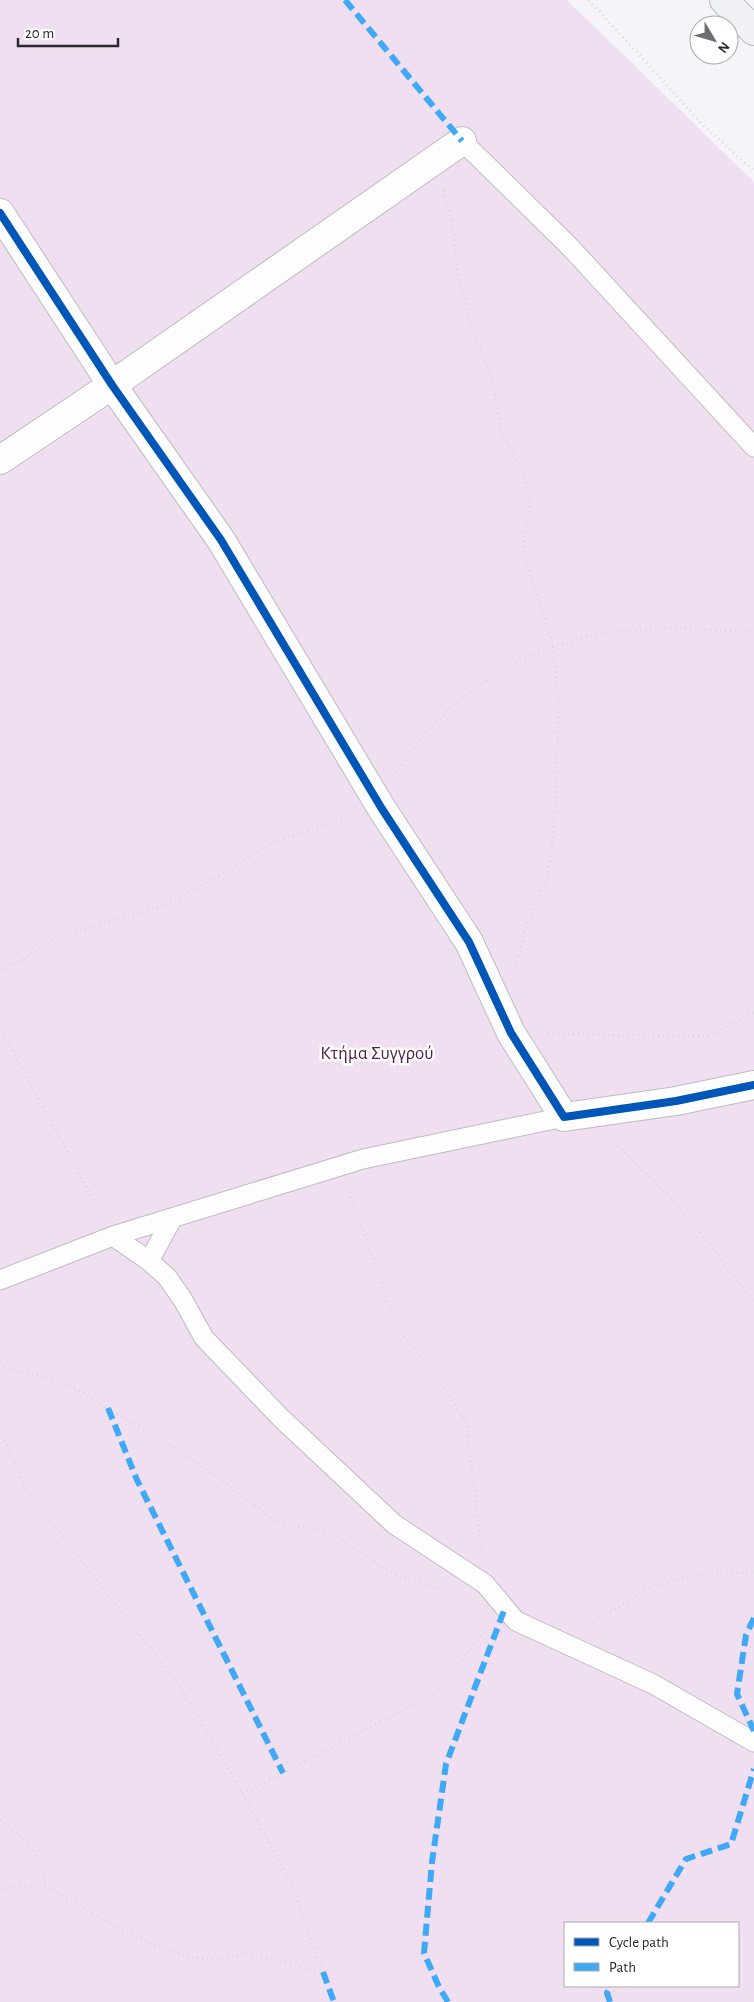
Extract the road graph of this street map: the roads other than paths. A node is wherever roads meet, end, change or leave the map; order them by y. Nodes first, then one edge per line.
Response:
1 (724, 0) edge
2 (754, 31) edge
3 (462, 141) joint
4 (0, 213) edge
5 (112, 385) junction
6 (754, 447) edge
7 (0, 460) edge
8 (754, 1085) edge
9 (564, 1117) junction
10 (172, 1219) junction
11 (113, 1236) junction
12 (149, 1261) junction
13 (0, 1280) edge
14 (754, 1742) edge

1 - 2 main road
3 - 5 street
3 - 6 lane
4 - 5 street
5 - 7 street
5 - 9 street
8 - 9 street
9 - 10 lane
10 - 11 lane
10 - 12 lane
11 - 12 lane
11 - 13 lane
12 - 14 lane

